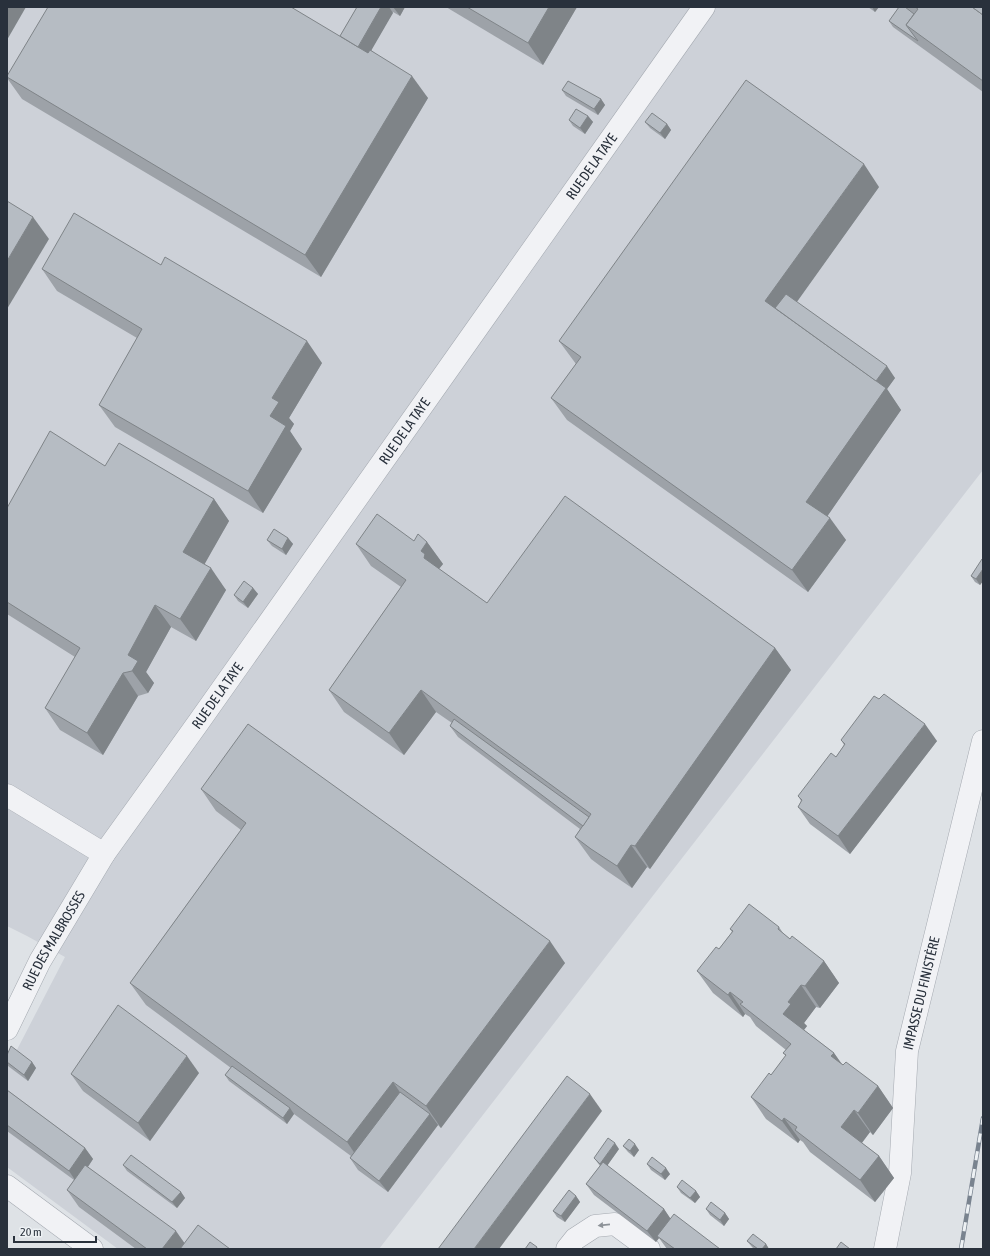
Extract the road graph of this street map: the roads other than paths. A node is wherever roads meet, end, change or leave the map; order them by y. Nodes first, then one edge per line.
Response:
1 (704, 7) edge
2 (983, 742) edge
3 (7, 796) edge
4 (104, 854) junction
5 (7, 1029) edge
6 (7, 1186) edge
7 (92, 1249) edge
8 (567, 1249) edge
9 (649, 1249) edge
10 (885, 1249) edge

1 - 4 street, RUE DE LA TAYE
2 - 10 street, IMPASSE DU FINISTÈRE
3 - 4 street
4 - 5 street, RUE DES MALBROSSES
6 - 7 street
9 -> 8 street

